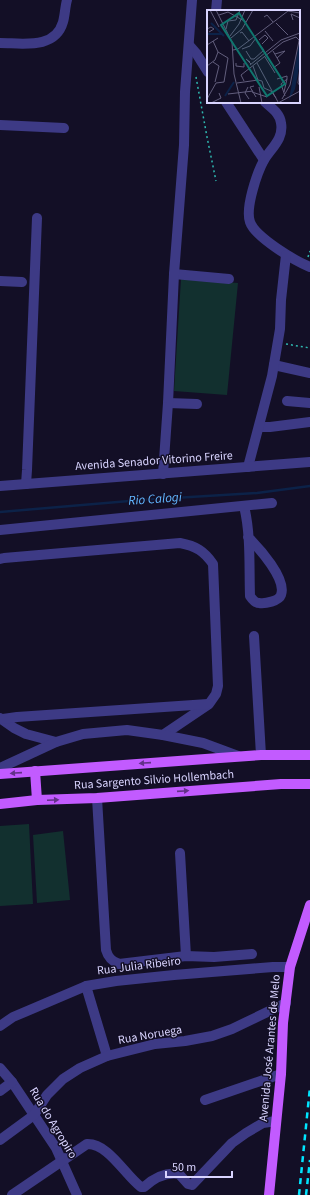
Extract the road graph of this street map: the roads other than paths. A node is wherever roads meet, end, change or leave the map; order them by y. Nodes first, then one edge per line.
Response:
1 (66, 0) edge
2 (192, 0) edge
3 (217, 0) edge
4 (216, 10) edge
5 (0, 43) edge
6 (189, 45) junction
7 (207, 70) edge
8 (227, 103) edge
9 (266, 103) edge
10 (0, 125) edge
11 (64, 128) dead end
12 (264, 160) junction
13 (37, 218) dead end
14 (286, 255) junction
15 (310, 267) edge
16 (174, 274) junction
17 (229, 279) dead end
18 (0, 281) edge
19 (22, 282) dead end
20 (274, 365) junction
21 (310, 373) edge
22 (287, 401) dead end
23 (168, 403) junction
24 (310, 403) edge
25 (197, 404) dead end
26 (310, 422) edge
27 (259, 427) junction
28 (310, 462) edge
29 (248, 466) junction
30 (163, 474) junction
31 (26, 484) junction
32 (0, 486) edge
33 (272, 503) dead end
34 (244, 506) junction
35 (0, 530) edge
36 (248, 537) junction
37 (0, 559) edge
38 (254, 636) dead end
39 (208, 704) junction
40 (2, 718) edge
41 (162, 735) junction
42 (56, 742) junction
43 (261, 755) junction
44 (310, 755) edge
45 (238, 756) junction
46 (0, 768) edge
47 (35, 771) junction
48 (0, 774) edge
49 (310, 784) edge
50 (97, 798) junction
51 (37, 800) junction
52 (0, 804) edge
53 (180, 853) dead end
54 (310, 905) edge
55 (252, 954) dead end
56 (186, 956) junction
57 (290, 967) junction
58 (86, 986) junction
59 (286, 1003) junction
60 (0, 1026) edge
61 (107, 1056) junction
62 (0, 1068) edge
63 (280, 1074) junction
64 (12, 1082) junction
65 (0, 1091) edge
66 (204, 1100) dead end
67 (34, 1115) junction
68 (276, 1121) junction
69 (0, 1140) edge
70 (62, 1162) junction
71 (12, 1195) edge
72 (77, 1195) edge
73 (269, 1195) edge

1 - 5 street
2 - 6 street
3 - 4 street
6 - 7 street
6 - 16 street
8 - 12 street
9 - 12 street
10 - 11 street
12 - 14 street
13 - 31 street
14 - 15 street
14 - 20 street
16 - 17 street
16 - 23 street
18 - 19 street
20 - 21 street
20 - 27 street
22 - 24 street
23 - 25 street
23 - 30 street
26 - 27 street
27 - 29 street
28 - 29 street, Avenida Senador Vitorino Freire
29 - 30 street, Avenida Senador Vitorino Freire
30 - 31 street, Avenida Senador Vitorino Freire
31 - 32 street, Avenida Senador Vitorino Freire
33 - 34 street
34 - 35 street
34 - 36 street
36 - 36 street
37 - 39 street
38 - 43 street
39 - 40 street
39 - 41 street
40 - 42 street
41 - 42 street
41 - 45 street
42 - 46 street
43 - 44 main road, Rua Sargento Silvio Hollembach
43 - 45 main road, Rua Sargento Silvio Hollembach
45 -> 47 main road, Rua Sargento Silvio Hollembach
47 -> 48 main road, Rua Sargento Silvio Hollembach
47 - 51 main road
50 -> 49 main road, Rua Sargento Silvio Hollembach
51 -> 50 main road, Rua Sargento Silvio Hollembach
50 - 56 street
51 - 52 main road, Rua Sargento Silvio Hollembach
53 - 56 street
54 - 57 main road, Avenida José Arantes de Melo
55 - 56 street
57 - 58 street, Rua Julia Ribeiro
57 - 59 main road, Avenida José Arantes de Melo
58 - 60 street, Rua Julia Ribeiro
58 - 61 street
59 - 61 street, Rua Noruega
59 - 63 main road, Avenida José Arantes de Melo
61 - 67 street, Rua Noruega
62 - 64 street, Rua do Agropiro
63 - 66 street
63 - 68 main road, Avenida José Arantes de Melo
64 - 65 street
64 - 67 street, Rua do Agropiro
67 - 69 street
67 - 70 street, Rua do Agropiro
68 - 70 street
68 - 73 main road, Avenida José Arantes de Melo
70 - 71 street
70 - 72 street, Rua do Agropiro

